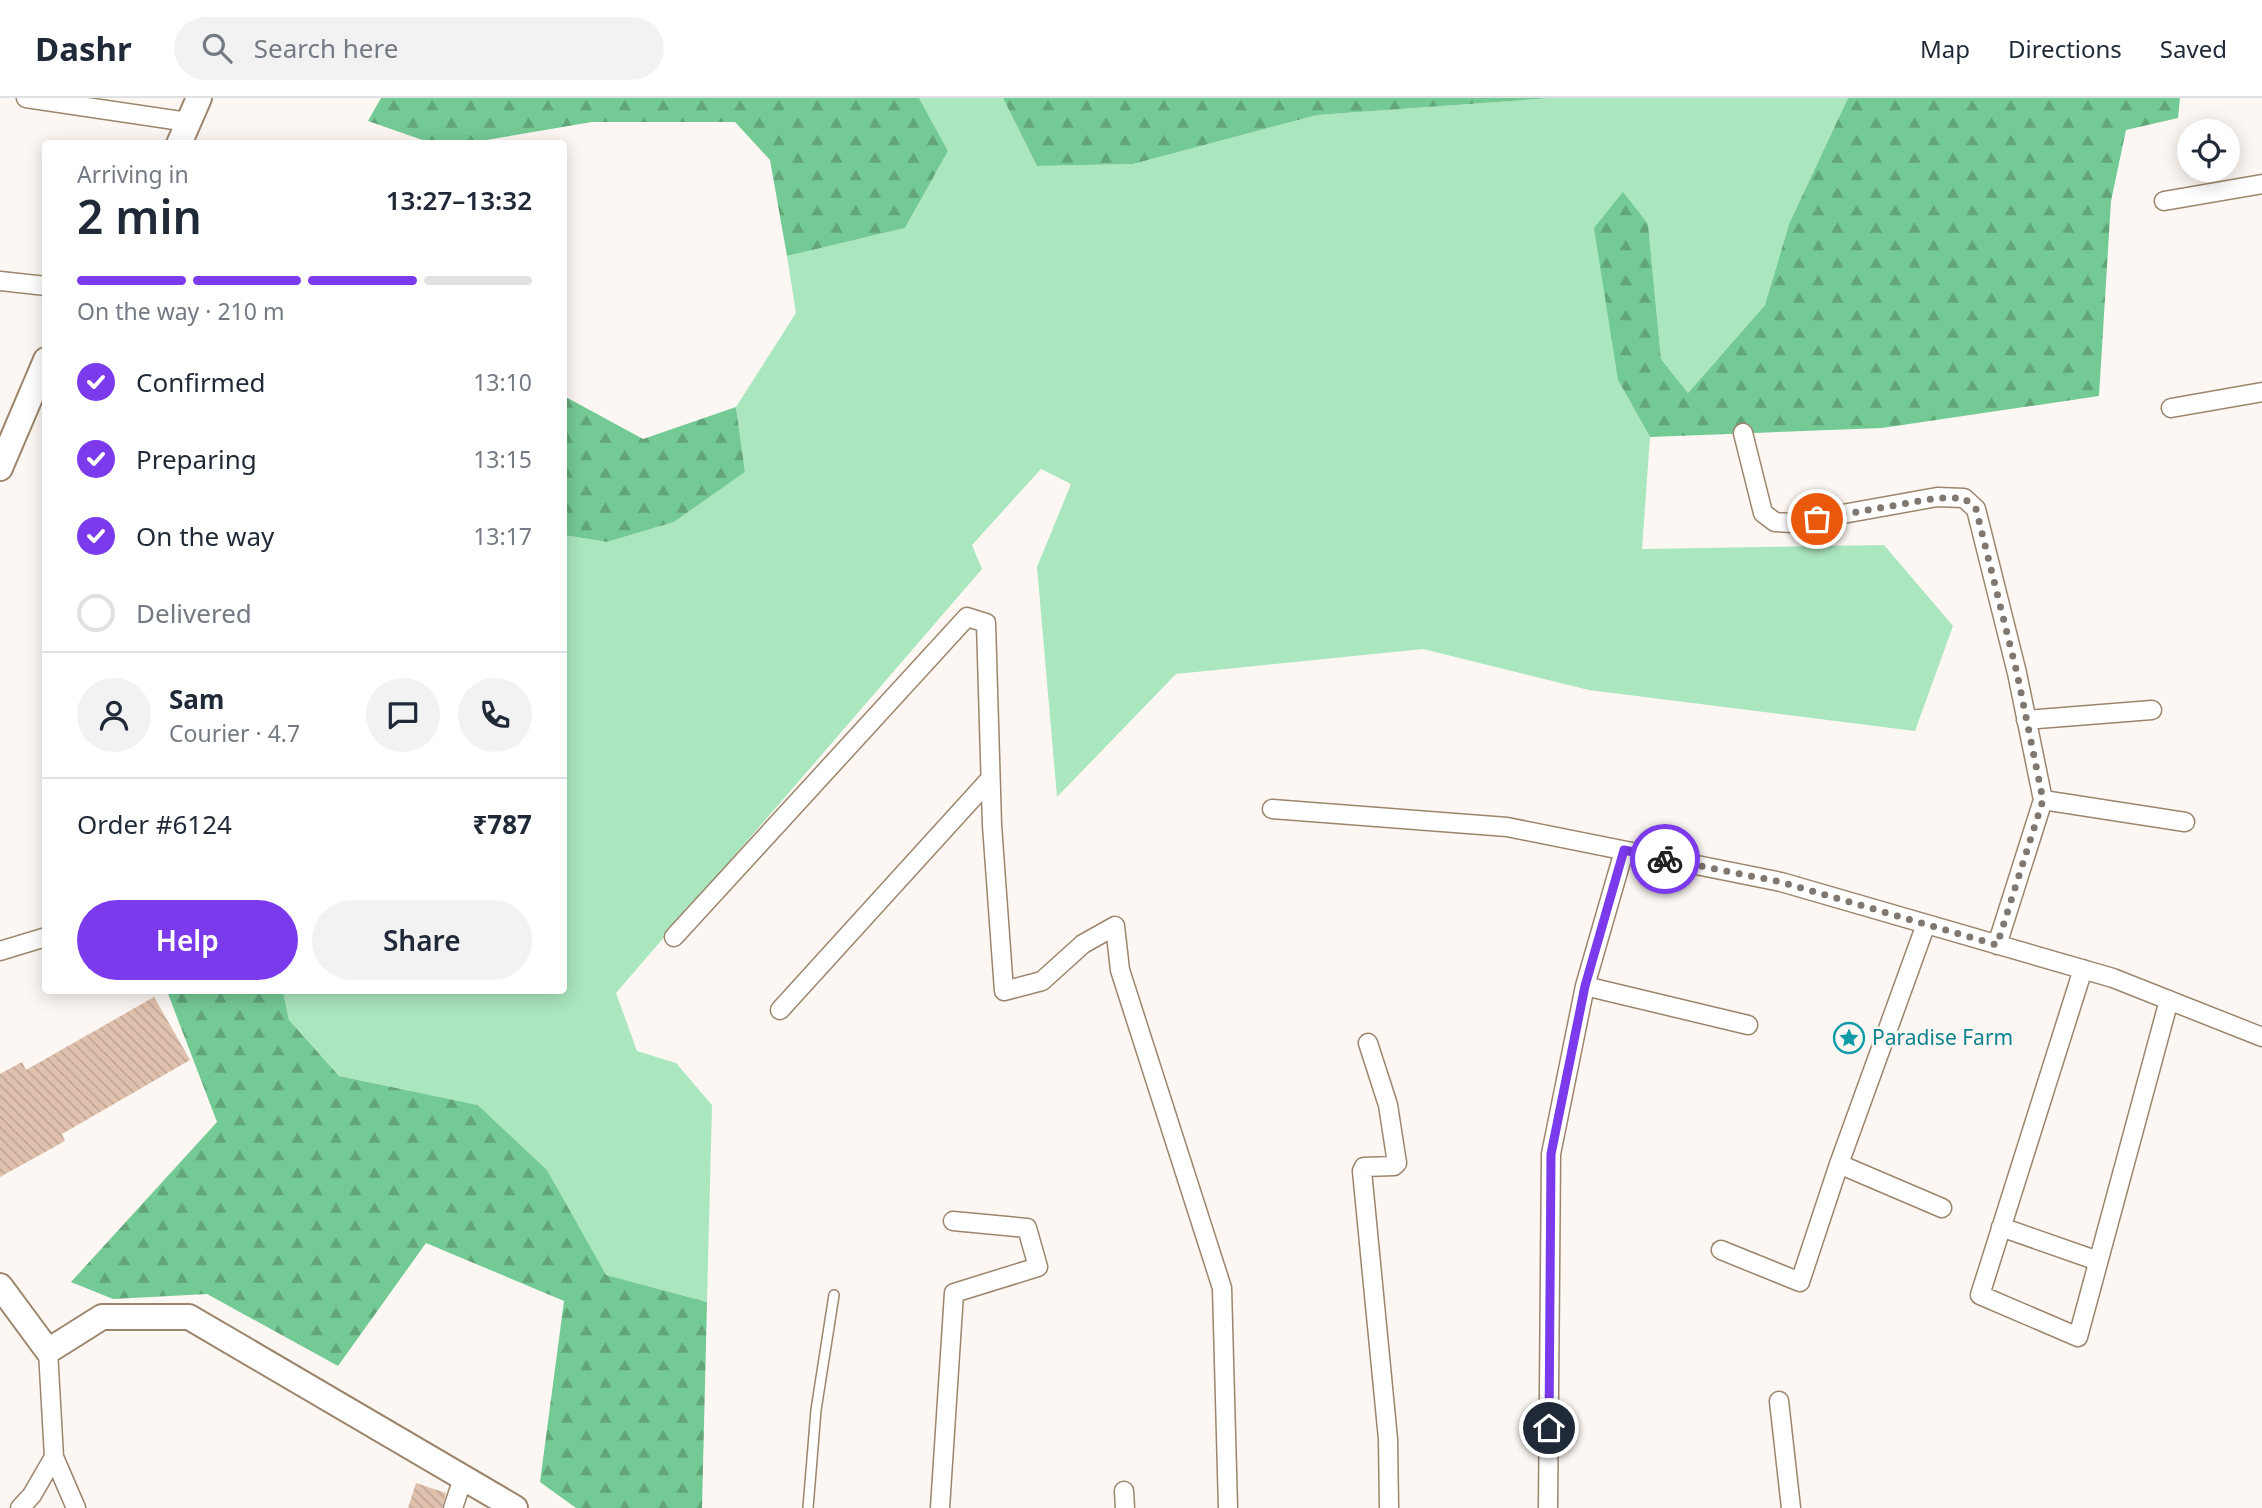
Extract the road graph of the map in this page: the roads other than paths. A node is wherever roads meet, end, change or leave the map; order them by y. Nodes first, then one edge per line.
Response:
1 (26, 98) edge
2 (199, 98) edge
3 (184, 133) edge
4 (2262, 184) edge
5 (2164, 201) dead end
6 (0, 281) edge
7 (42, 286) edge
8 (42, 369) edge
9 (2262, 392) edge
10 (2171, 408) dead end
11 (1743, 433) dead end
12 (2, 456) edge
13 (2152, 710) dead end
14 (2026, 720) junction
15 (990, 779) junction
16 (2043, 800) junction
17 (1272, 809) dead end
18 (2185, 821) dead end
19 (1624, 850) junction
20 (1926, 924) junction
21 (674, 937) dead end
22 (42, 938) edge
23 (1997, 945) junction
24 (0, 951) edge
25 (2083, 969) junction
26 (1585, 986) junction
27 (2169, 1000) junction
28 (780, 1010) dead end
29 (1748, 1026) dead end
30 (2262, 1037) edge
31 (1368, 1043) dead end
32 (1839, 1164) junction
33 (1942, 1208) dead end
34 (953, 1222) dead end
35 (2001, 1227) junction
36 (1721, 1250) dead end
37 (2098, 1261) junction
38 (0, 1286) edge
39 (834, 1295) dead end
40 (48, 1351) junction
41 (1779, 1401) dead end
42 (54, 1457) junction
43 (463, 1478) junction
44 (20, 1508) edge
45 (76, 1508) edge
46 (453, 1508) edge
47 (515, 1508) edge
48 (808, 1508) edge
49 (940, 1508) edge
50 (1228, 1508) edge
51 (1389, 1508) edge
52 (1548, 1508) edge
53 (1791, 1508) edge

1 - 3 street
2 - 3 street
4 - 5 street
6 - 7 street
8 - 12 street
9 - 10 street
11 - 14 street
13 - 14 street
14 - 16 street
15 - 21 street
15 - 28 street
15 - 50 street
16 - 18 street
16 - 23 street
17 - 19 street
19 - 20 street
19 - 26 street
20 - 23 street
20 - 32 street
22 - 24 street
23 - 25 street
25 - 27 street
25 - 35 street
26 - 29 street
26 - 52 street
27 - 30 street
27 - 37 street
31 - 51 street
32 - 33 street
32 - 36 street
34 - 49 street
35 - 37 street
35 - 37 street
38 - 40 street
39 - 48 lane
40 - 42 street
40 - 43 street
41 - 53 street
42 - 44 street
42 - 45 street
43 - 46 street
43 - 47 street

